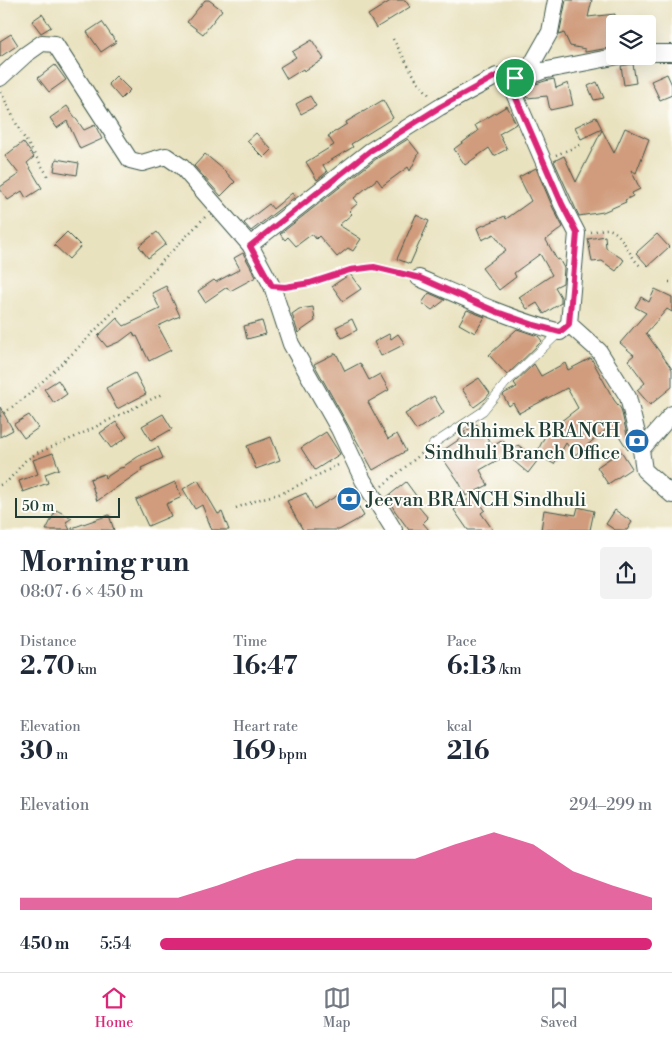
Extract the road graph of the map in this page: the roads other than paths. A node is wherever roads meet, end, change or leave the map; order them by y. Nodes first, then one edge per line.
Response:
1 (556, 0) edge
2 (656, 53) edge
3 (672, 53) edge
4 (606, 59) edge
5 (0, 78) edge
6 (520, 78) junction
7 (250, 246) junction
8 (420, 278) road end
9 (564, 328) junction
10 (672, 414) edge
11 (433, 444) road end
12 (641, 450) junction
13 (672, 495) edge
14 (394, 530) edge

1 - 6 street
2 - 3 street
4 - 6 street
5 - 7 street
6 - 7 street
6 - 9 street
7 - 14 street
8 - 9 street
9 - 11 lane
9 - 12 street
10 - 12 street
12 - 13 street

